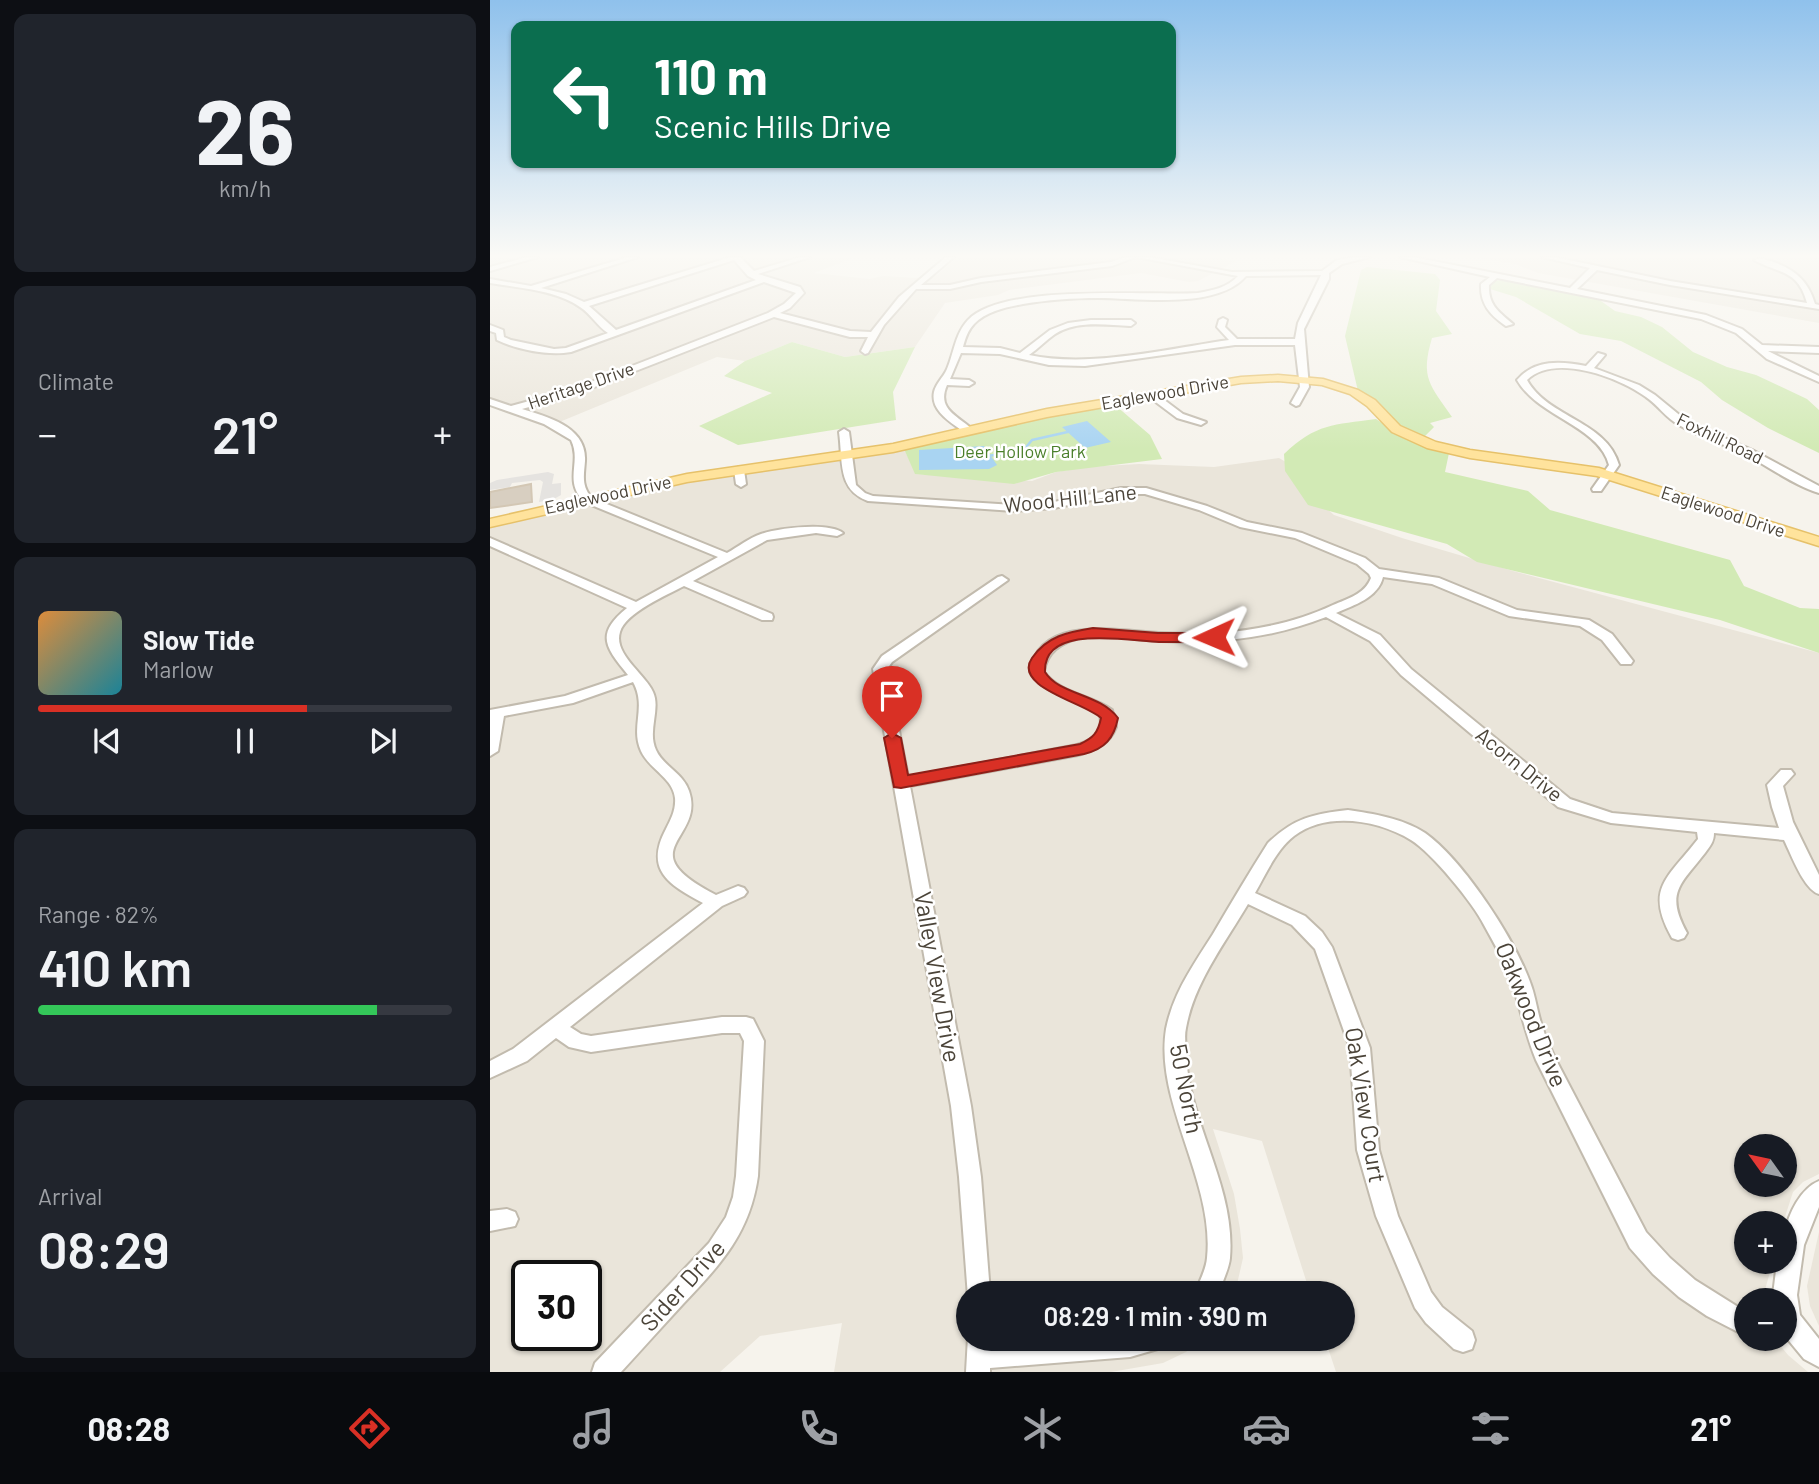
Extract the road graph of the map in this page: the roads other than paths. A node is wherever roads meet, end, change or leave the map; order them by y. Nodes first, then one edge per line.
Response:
1 (598, 321) edge
2 (649, 321) edge
3 (756, 321) edge
4 (801, 321) edge
5 (885, 321) edge
6 (973, 321) edge
7 (1223, 321) edge
8 (1304, 321) edge
9 (1505, 321) edge
10 (1714, 321) edge
11 (1131, 323) dead end
12 (1509, 324) dead end
13 (490, 328) edge
14 (616, 333) junction
15 (873, 335) junction
16 (495, 337) edge
17 (1235, 342) junction
18 (1301, 342) junction
19 (1758, 348) junction
20 (959, 350) junction
21 (1819, 350) edge
22 (865, 351) dead end
23 (1022, 355) junction
24 (1601, 355) dead end
25 (1589, 369) junction
26 (1304, 379) junction
27 (1819, 379) edge
28 (943, 382) junction
29 (969, 383) dead end
30 (1152, 395) junction
31 (490, 402) edge
32 (1296, 403) dead end
33 (510, 410) junction
34 (1201, 422) dead end
35 (968, 430) junction
36 (844, 432) dead end
37 (847, 455) junction
38 (739, 470) junction
39 (1609, 475) junction
40 (741, 484) dead end
41 (1597, 489) dead end
42 (1819, 490) edge
43 (588, 500) junction
44 (490, 523) edge
45 (837, 533) dead end
46 (490, 542) edge
47 (1819, 542) edge
48 (727, 557) junction
49 (1375, 572) junction
50 (683, 580) junction
51 (1002, 580) dead end
52 (636, 607) junction
53 (1327, 613) junction
54 (767, 617) dead end
55 (1626, 661) dead end
56 (635, 677) junction
57 (493, 714) edge
58 (490, 751) edge
59 (1786, 774) dead end
60 (901, 783) junction
61 (1705, 827) junction
62 (1790, 835) junction
63 (1819, 888) edge
64 (738, 892) dead end
65 (1244, 896) junction
66 (716, 902) junction
67 (1678, 933) dead end
68 (556, 1027) junction
69 (490, 1070) edge
70 (1819, 1191) edge
71 (977, 1281) edge
72 (1212, 1281) edge
73 (1786, 1288) edge
74 (1734, 1317) edge
75 (1797, 1336) edge
76 (1463, 1340) dead end
77 (1048, 1351) edge
78 (1819, 1355) edge
79 (979, 1356) edge
80 (604, 1372) edge

1 - 14 street
2 - 14 street
3 - 33 street, Heritage Drive
4 - 15 street
5 - 15 street
6 - 20 street
7 - 17 street
8 - 18 street
9 - 12 street
10 - 19 street
11 - 23 street
13 - 16 street
14 - 16 street
15 - 22 street
17 - 18 street
17 - 23 street
18 - 26 street
19 - 21 street
19 - 27 street
20 - 23 street
20 - 28 street
24 - 25 street
25 - 39 street, Foxhill Road
25 - 42 street, Foxhill Road
26 - 30 main road, Eaglewood Drive
26 - 32 street
26 - 39 main road, Eaglewood Drive
28 - 29 street
28 - 35 street
30 - 34 street
30 - 35 main road, Eaglewood Drive
31 - 33 street
33 - 43 street
35 - 37 main road, Eaglewood Drive
36 - 37 street, Wood Hill Lane
37 - 38 main road, Eaglewood Drive
37 - 49 street, Wood Hill Lane
38 - 40 street
38 - 43 main road, Eaglewood Drive
39 - 41 street
39 - 47 main road, Eaglewood Drive
43 - 44 main road, Eaglewood Drive
43 - 48 street
45 - 48 street
46 - 52 street
48 - 50 street
49 - 53 street
49 - 55 street
50 - 52 street
50 - 54 street
51 - 60 street, Valley View Drive
52 - 56 street
53 - 60 street
53 - 61 street, Acorn Drive
56 - 57 street
56 - 66 street
57 - 58 street
59 - 62 street
60 - 71 street, Valley View Drive
61 - 62 street, Acorn Drive
61 - 67 street
62 - 63 street
64 - 66 street
65 - 72 street, 50 North
65 - 74 street, Oakwood Drive
65 - 76 street, Oak View Court
66 - 68 street
68 - 69 street
68 - 80 street, Sider Drive
70 - 73 street
75 - 78 street
77 - 79 street

